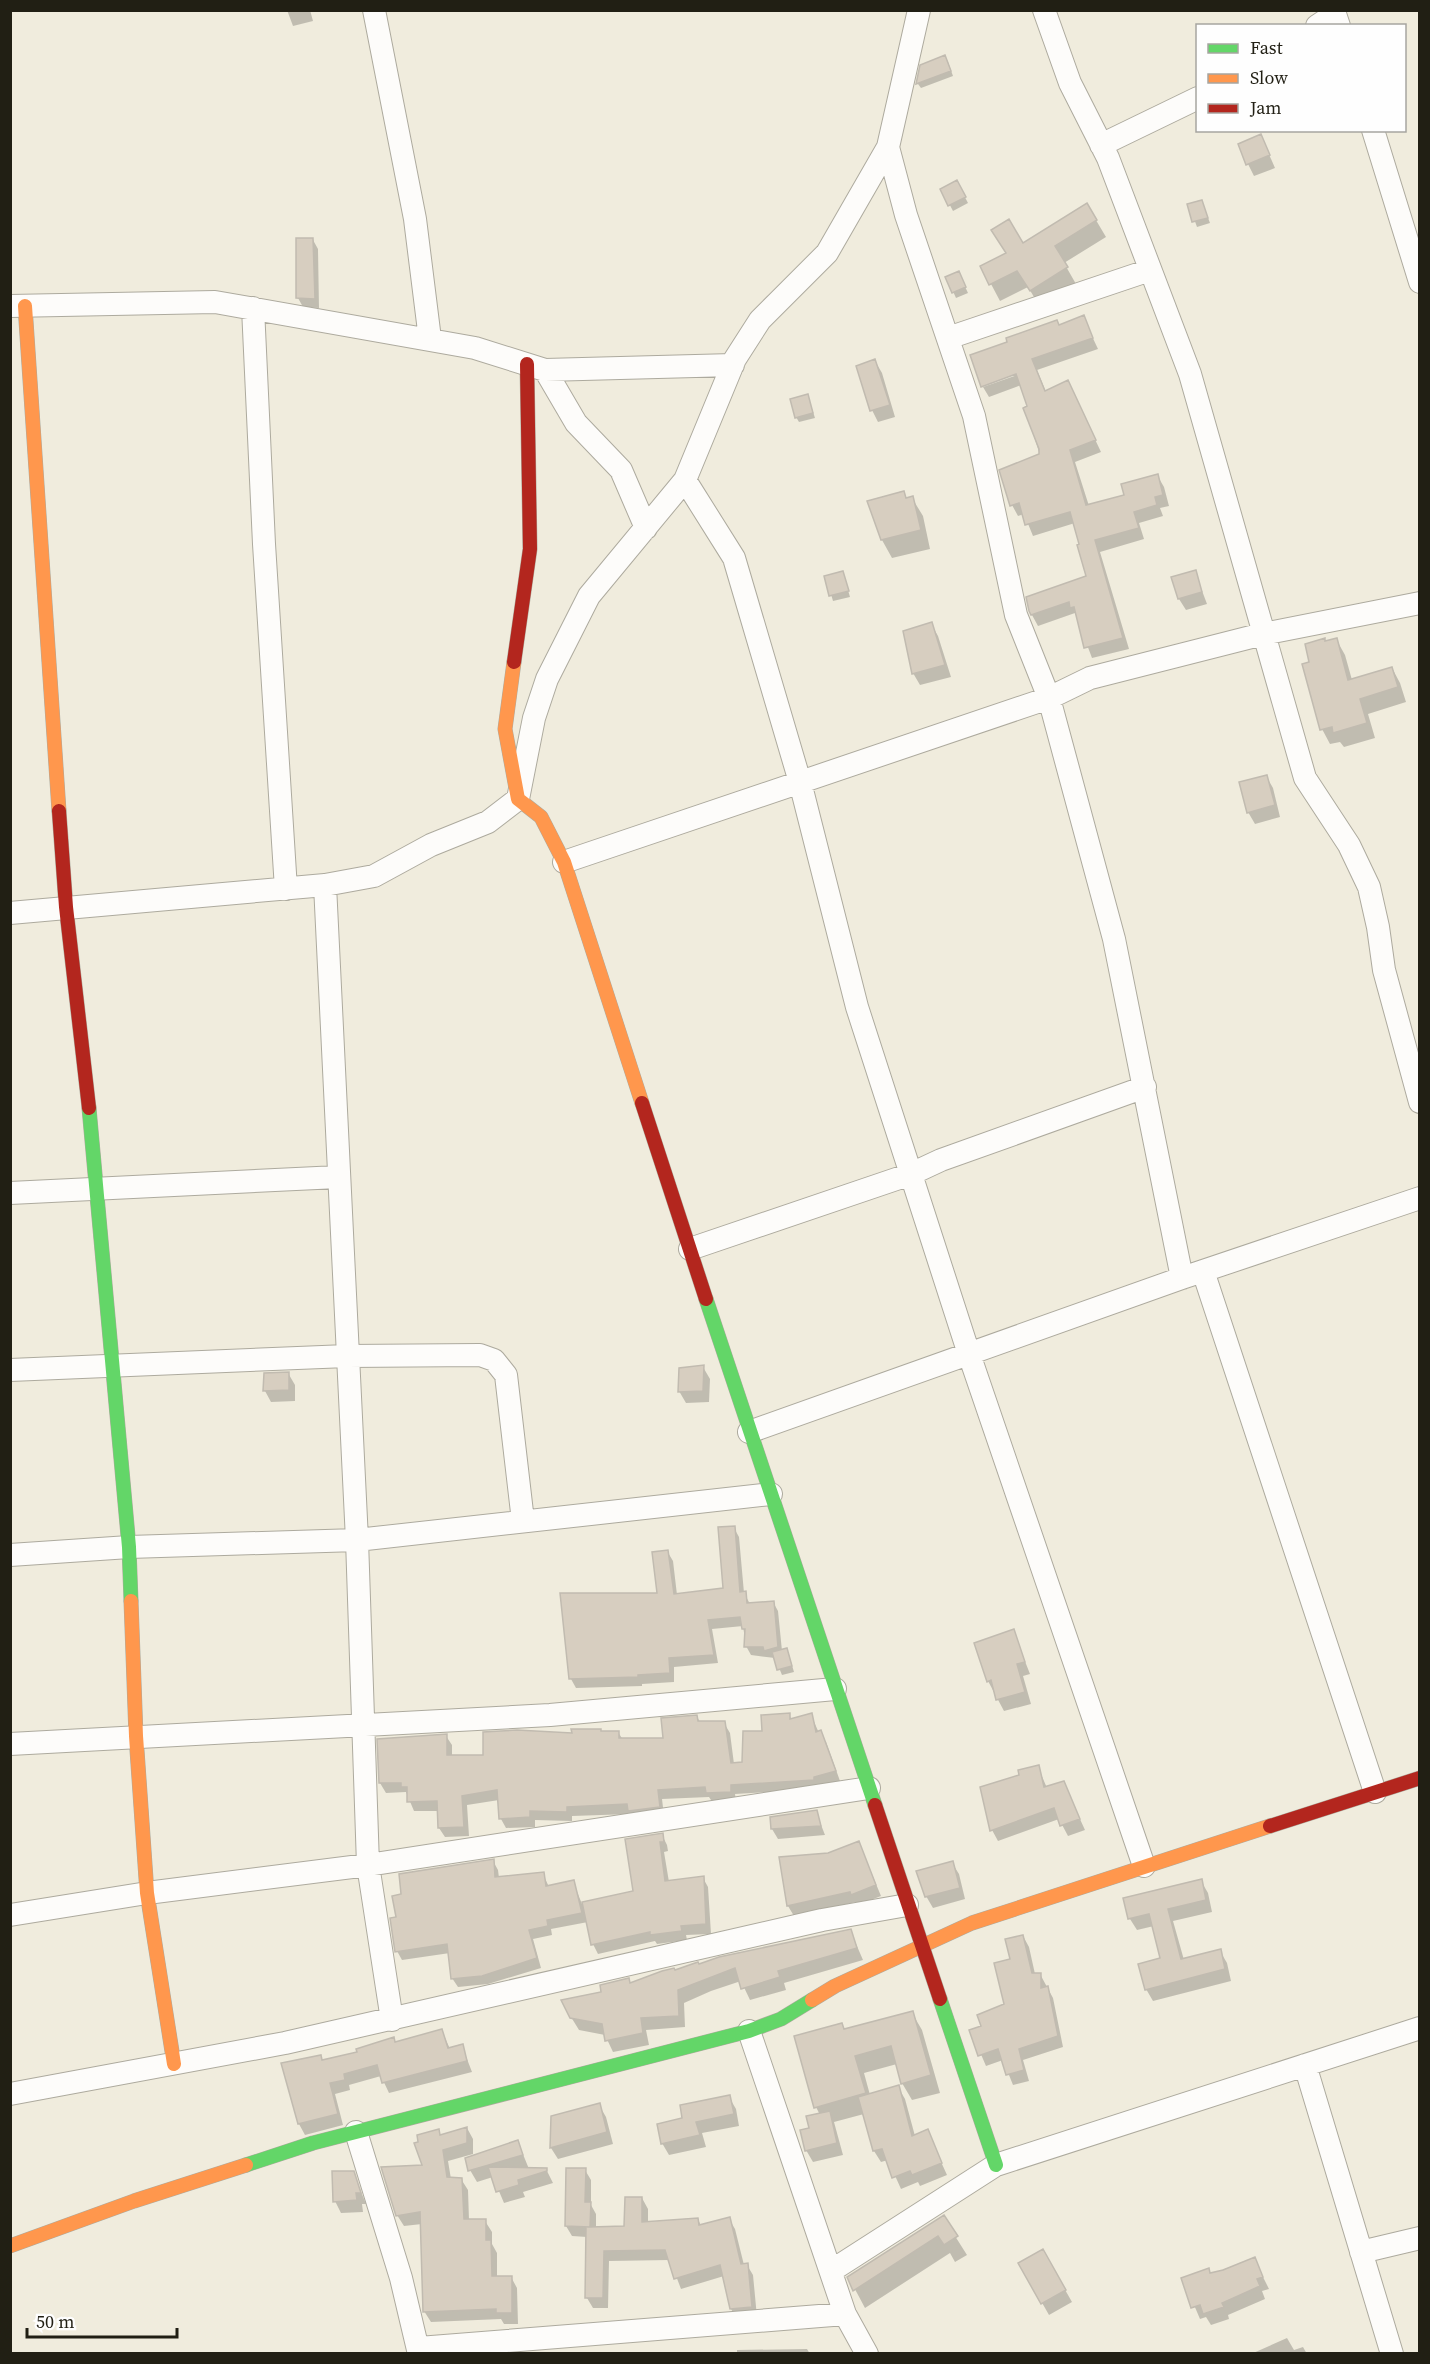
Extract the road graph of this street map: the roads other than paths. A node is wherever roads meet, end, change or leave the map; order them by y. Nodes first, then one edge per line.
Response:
1 (374, 10) edge
2 (919, 10) edge
3 (1044, 10) edge
4 (1196, 98) edge
5 (1374, 132) edge
6 (1101, 145) junction
7 (888, 147) junction
8 (1150, 270) junction
9 (1419, 282) edge
10 (18, 306) edge
11 (253, 308) junction
12 (948, 338) junction
13 (430, 339) junction
14 (733, 365) junction
15 (536, 367) junction
16 (685, 480) junction
17 (646, 528) junction
18 (1419, 603) edge
19 (1263, 634) junction
20 (1049, 698) junction
21 (800, 782) junction
22 (518, 799) junction
23 (564, 862) junction
24 (325, 885) junction
25 (286, 889) junction
26 (66, 907) junction
27 (10, 914) edge
28 (1145, 1087) junction
29 (1419, 1102) edge
30 (910, 1174) junction
31 (338, 1177) junction
32 (98, 1189) junction
33 (10, 1193) edge
34 (1419, 1198) edge
35 (690, 1249) junction
36 (1203, 1271) junction
37 (1182, 1278) junction
38 (969, 1354) junction
39 (347, 1356) junction
40 (113, 1367) junction
41 (10, 1371) edge
42 (749, 1432) junction
43 (771, 1494) junction
44 (523, 1521) junction
45 (357, 1540) junction
46 (129, 1547) junction
47 (10, 1556) edge
48 (835, 1689) junction
49 (364, 1724) junction
50 (136, 1736) junction
51 (10, 1744) edge
52 (1419, 1778) edge
53 (869, 1788) junction
54 (1375, 1792) junction
55 (368, 1865) junction
56 (1144, 1866) junction
57 (147, 1893) junction
58 (907, 1905) junction
59 (10, 1916) edge
60 (922, 1945) junction
61 (392, 2020) junction
62 (1419, 2028) edge
63 (749, 2031) junction
64 (174, 2064) junction
65 (1305, 2065) junction
66 (10, 2094) edge
67 (356, 2132) junction
68 (996, 2165) junction
69 (1419, 2238) edge
70 (10, 2246) edge
71 (1361, 2252) junction
72 (831, 2271) junction
73 (845, 2314) junction
74 (419, 2351) edge
75 (867, 2354) edge
76 (1392, 2354) edge

1 - 13 street
2 - 7 street
3 - 6 street
4 - 6 street
5 - 9 street
6 - 8 street
7 - 12 street
7 - 14 street
8 - 12 street
8 - 19 street
10 - 11 street
10 - 26 street
11 - 13 street
11 - 25 street
12 - 20 street
13 - 15 street
14 - 15 street
14 - 16 street
15 - 17 street
15 - 22 street
16 - 17 street
16 - 21 street
17 - 22 street
18 - 19 street
19 - 20 street
19 - 29 street
20 - 21 street
20 - 28 street
21 - 23 street
21 - 30 street
22 - 23 street
22 - 24 street
23 - 35 street
24 - 25 street
24 - 31 street
25 - 26 street
26 - 27 street
26 - 32 street
28 - 30 street
28 - 37 street
30 - 35 street
30 - 38 street
31 - 32 street
31 - 39 street
32 - 33 street
32 - 40 street
34 - 36 street
35 - 42 street
36 - 37 street
36 - 54 street
37 - 38 street
38 - 42 street
38 - 56 street
39 - 40 street
39 - 44 street
39 - 45 street
40 - 41 street
40 - 46 street
42 - 43 street
43 - 44 street
43 - 48 street
44 - 45 street
45 - 46 street
45 - 49 street
46 - 47 street
46 - 50 street
48 - 49 street
48 - 53 street
49 - 50 street
49 - 55 street
50 - 51 street
50 - 57 street
52 - 54 street
53 - 55 street
53 - 58 street
54 - 56 street
55 - 57 street
55 - 61 street
56 - 60 street
57 - 59 street
57 - 64 street
58 - 60 street
58 - 61 street
60 - 63 street
60 - 68 street
61 - 64 street
62 - 65 street
63 - 67 street
63 - 72 street
64 - 66 street
65 - 68 street
65 - 71 street
67 - 70 street
67 - 74 street
68 - 72 street
69 - 71 street
71 - 76 street
72 - 73 street
73 - 74 street
73 - 75 street

